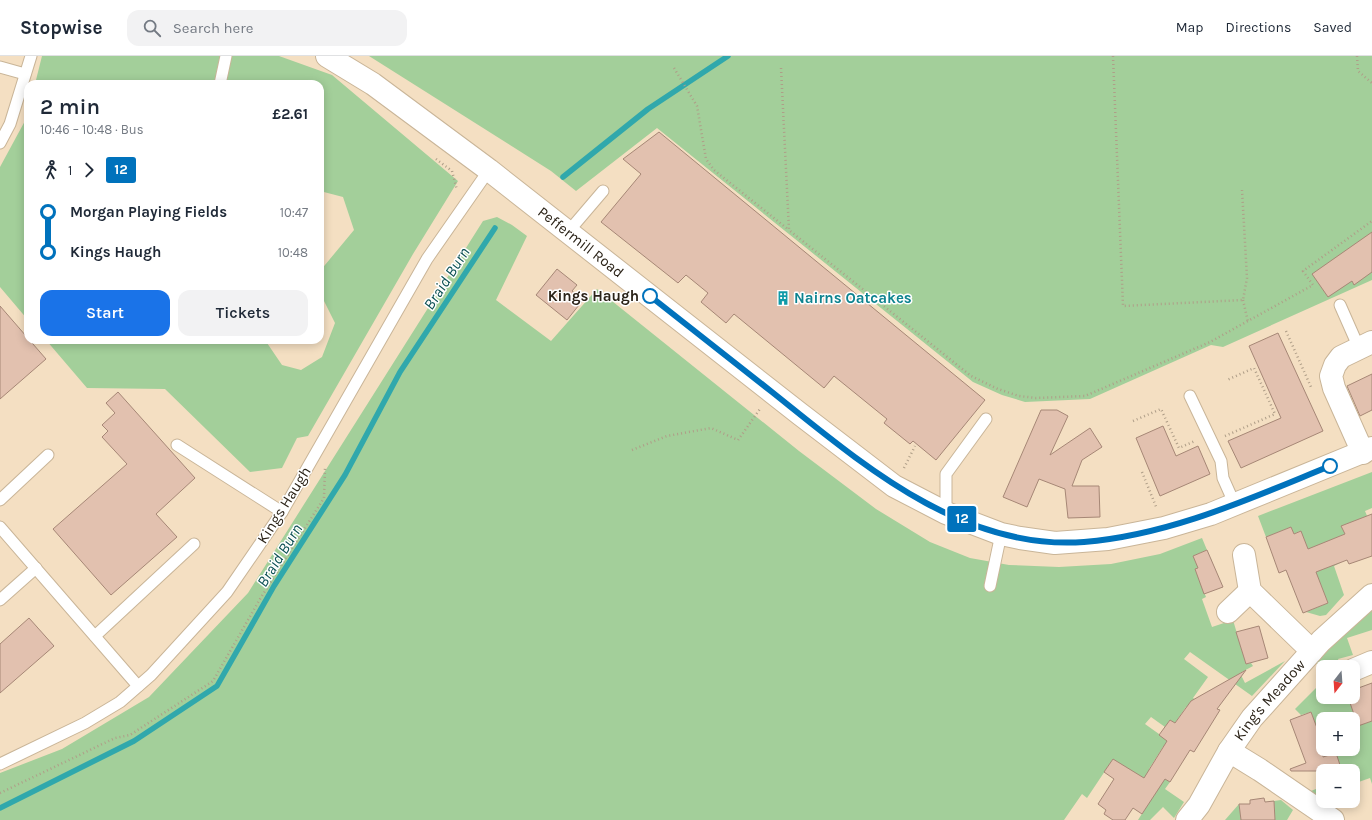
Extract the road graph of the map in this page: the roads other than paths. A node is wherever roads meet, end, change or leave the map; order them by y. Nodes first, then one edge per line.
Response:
1 (31, 56) edge
2 (226, 56) edge
3 (327, 56) edge
4 (0, 66) edge
5 (25, 74) junction
6 (221, 80) edge
7 (0, 143) edge
8 (489, 170) junction
9 (603, 191) dead end
10 (568, 232) junction
11 (1340, 305) dead end
12 (1366, 345) edge
13 (1190, 396) dead end
14 (986, 419) dead end
15 (178, 445) dead end
16 (1367, 450) edge
17 (48, 455) dead end
18 (0, 500) edge
19 (1235, 504) junction
20 (282, 512) junction
21 (946, 513) junction
22 (0, 527) edge
23 (1002, 534) junction
24 (194, 544) dead end
25 (1244, 555) dead end
26 (36, 568) junction
27 (990, 586) dead end
28 (1250, 591) junction
29 (1372, 595) edge
30 (0, 600) edge
31 (1228, 612) dead end
32 (94, 636) junction
33 (1312, 652) junction
34 (1372, 662) edge
35 (1360, 667) edge
36 (138, 686) junction
37 (1229, 751) junction
38 (0, 764) edge
39 (1187, 820) edge
40 (1333, 820) edge

1 - 5 lane
2 - 6 lane
3 - 8 main road, Peffermill Road
4 - 5 lane
5 - 7 lane
8 - 10 main road, Peffermill Road
8 - 20 lane, Kings Haugh
9 - 10 lane
10 - 21 main road, Peffermill Road
11 - 12 lane
12 - 16 main road, Peffermill Road
13 - 19 lane
14 - 21 lane
15 - 20 lane
16 - 19 main road, Peffermill Road
17 - 18 lane
19 - 23 main road, Peffermill Road
20 - 36 lane, Kings Haugh
21 - 23 main road, Peffermill Road
22 - 26 lane
23 - 27 lane
24 - 32 lane
25 - 28 main road
26 - 30 lane
26 - 32 lane
28 - 31 main road
28 - 33 main road, King's Meadow
29 - 33 main road, King's Meadow
32 - 36 lane
33 - 37 main road, King's Meadow
34 - 35 main road
36 - 38 lane, Kings Haugh
37 - 39 main road, King's Meadow
37 - 40 main road, King's Meadow

